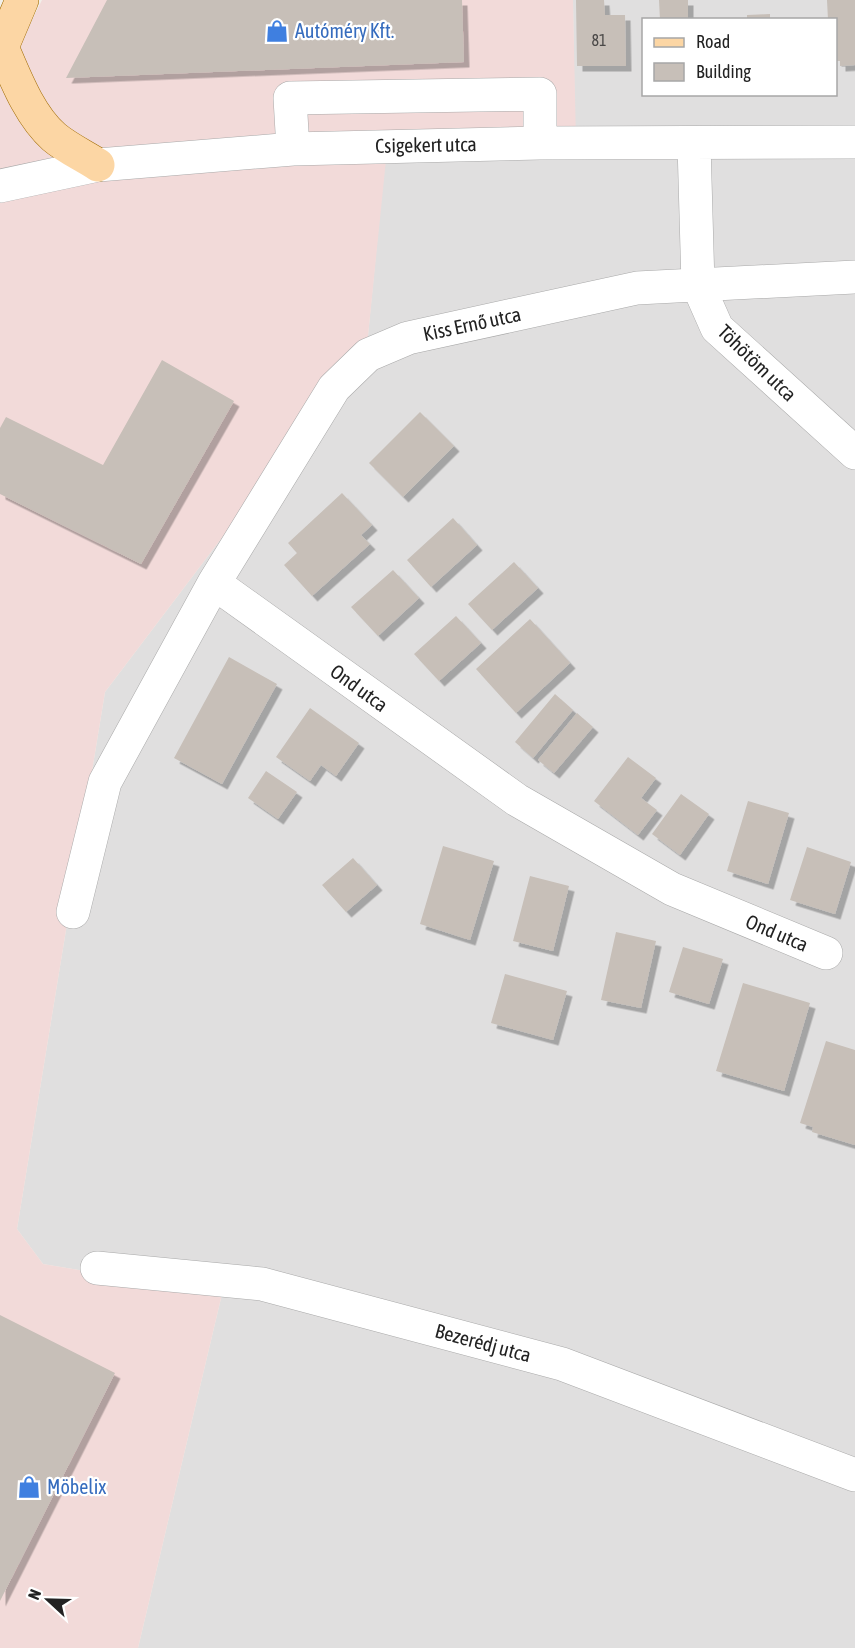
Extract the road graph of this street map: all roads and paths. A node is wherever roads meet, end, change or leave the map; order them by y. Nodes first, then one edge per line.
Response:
1 (22, 0) edge
2 (1, 50) edge
3 (855, 142) edge
4 (540, 143) junction
5 (694, 144) junction
6 (293, 149) junction
7 (99, 165) junction
8 (0, 186) edge
9 (855, 277) edge
10 (698, 285) junction
11 (855, 453) edge
12 (213, 584) junction
13 (73, 912) dead end
14 (826, 953) dead end
15 (97, 1268) dead end
16 (855, 1475) edge

1 - 2 main road
2 - 7 main road
3 - 5 street, Csigekert utca
4 - 5 street, Csigekert utca
4 - 6 street, Csigekert utca
4 - 6 street
5 - 10 street, Töhötöm utca
6 - 7 street, Csigekert utca
7 - 8 street, Csigekert utca
9 - 10 street, Kiss Ernő utca
10 - 11 street, Töhötöm utca
10 - 12 street, Kiss Ernő utca
12 - 13 street
12 - 14 street, Ond utca
15 - 16 street, Bezerédj utca

